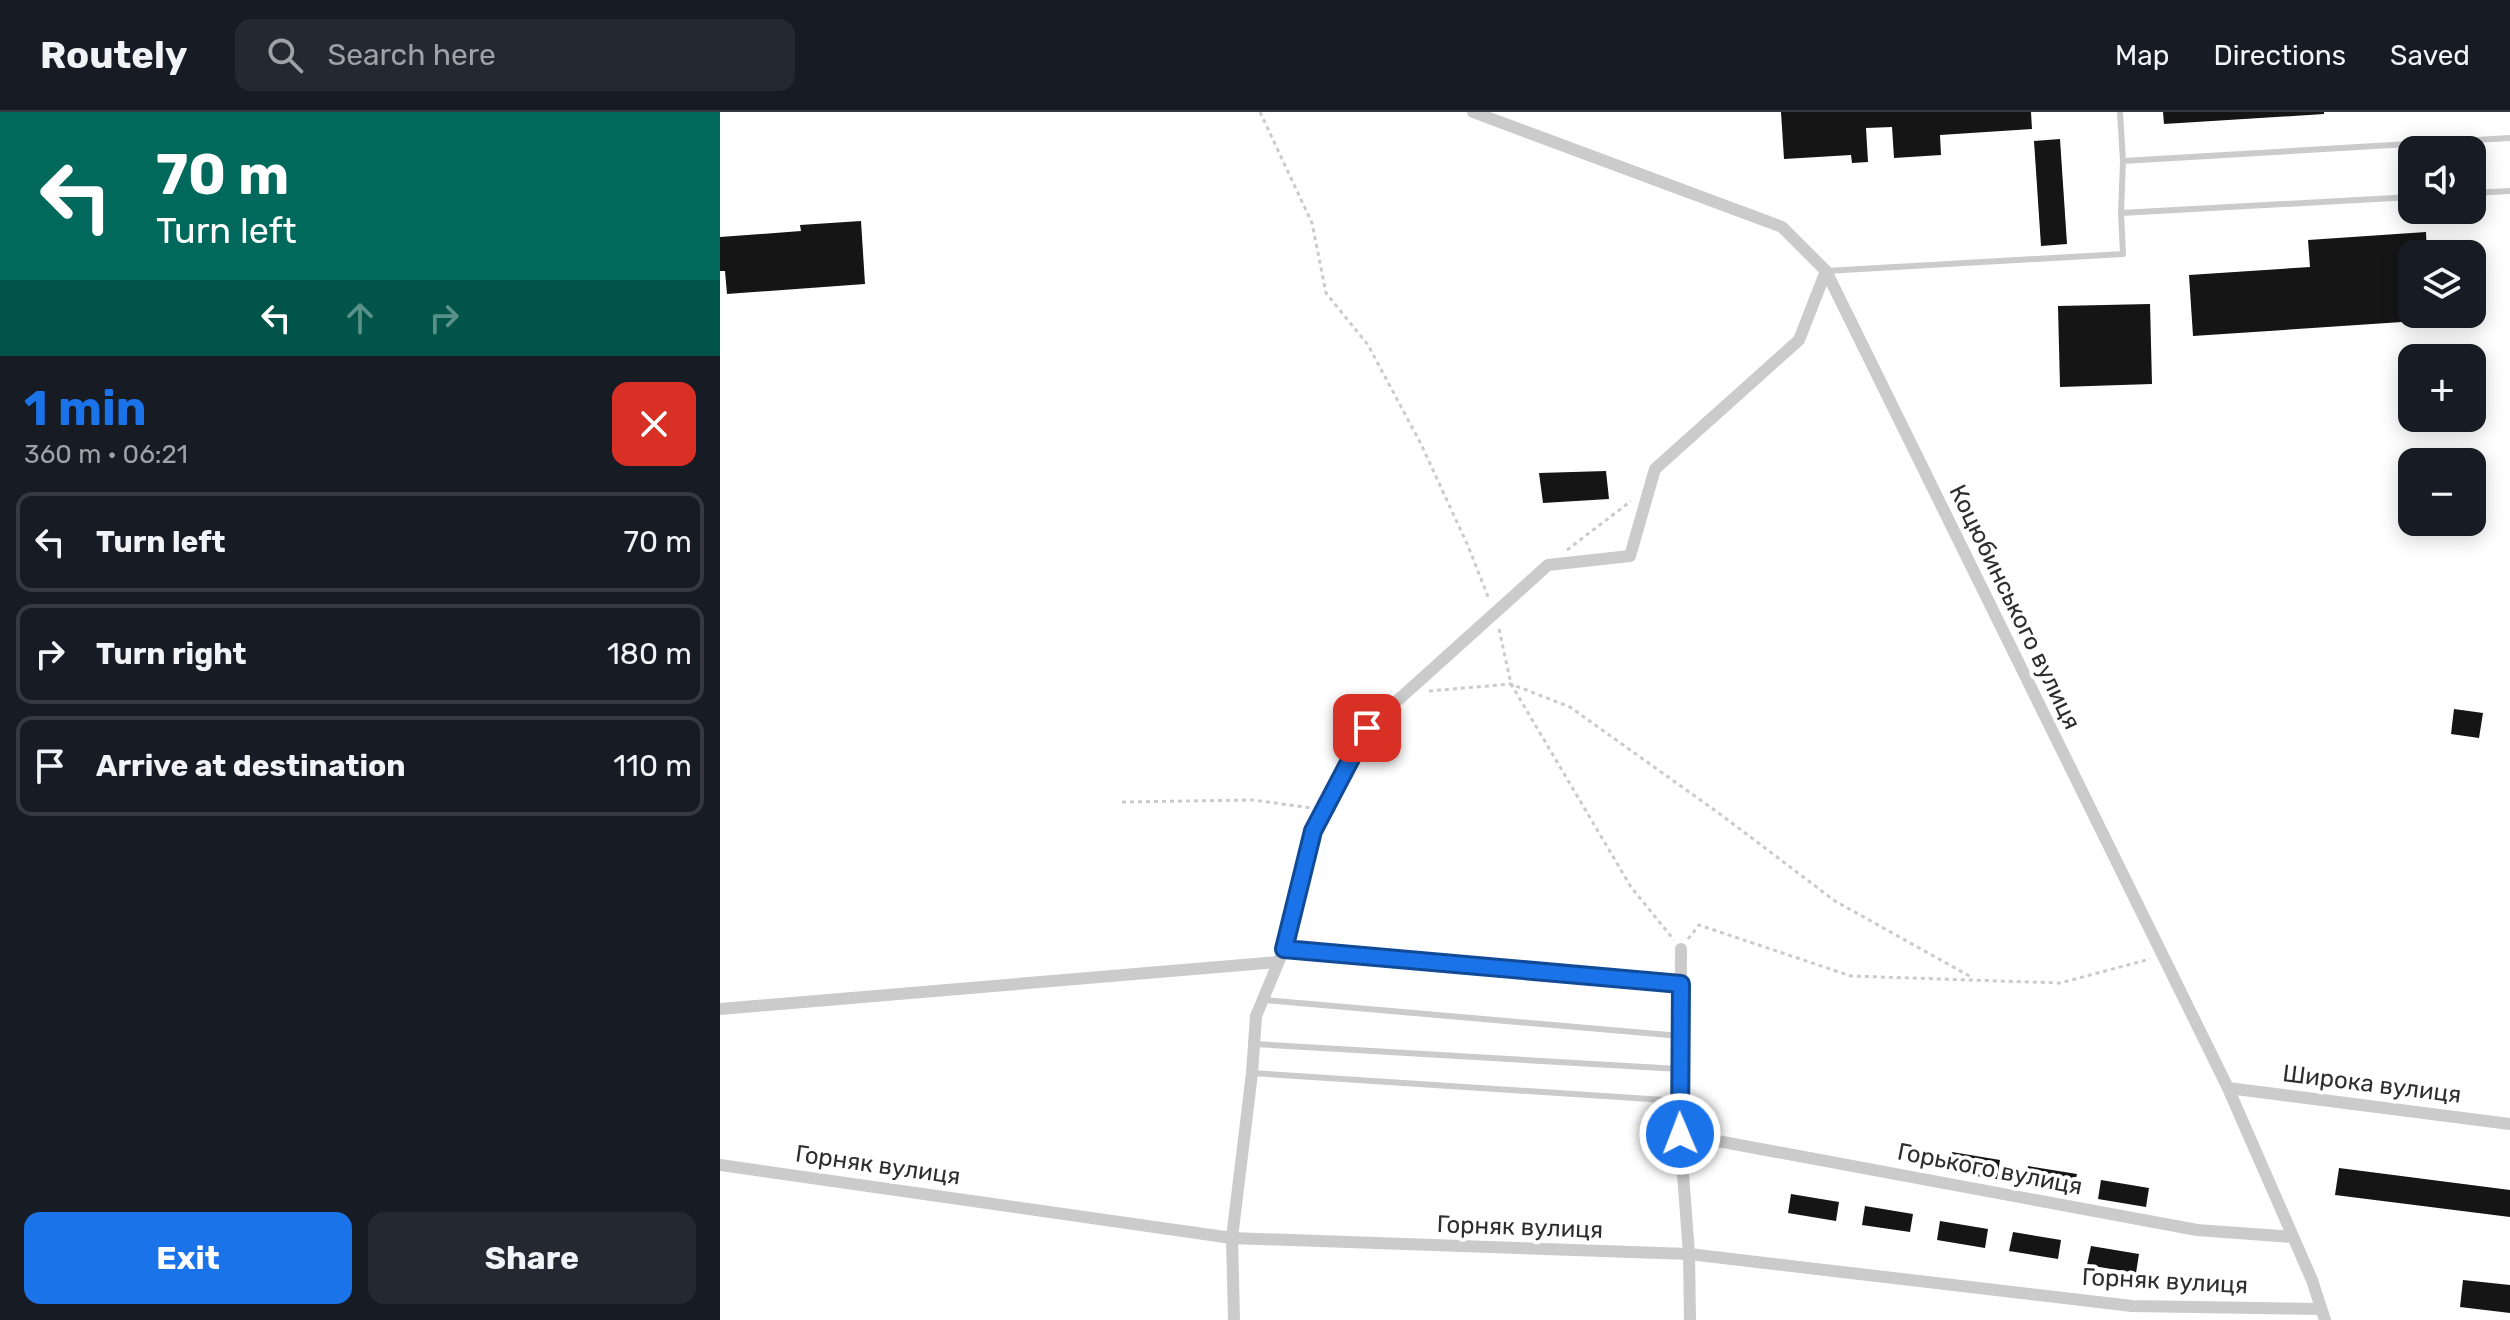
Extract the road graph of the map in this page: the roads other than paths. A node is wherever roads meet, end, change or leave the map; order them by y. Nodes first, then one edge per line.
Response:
1 (1473, 112) edge
2 (2120, 112) edge
3 (2510, 138) edge
4 (2123, 161) junction
5 (2510, 191) edge
6 (2486, 192) edge
7 (2398, 198) edge
8 (2121, 213) junction
9 (1826, 271) junction
10 (1284, 949) junction
11 (1681, 949) road end
12 (1278, 962) junction
13 (1681, 984) junction
14 (1263, 1000) junction
15 (720, 1009) edge
16 (1681, 1036) junction
17 (1254, 1044) junction
18 (1679, 1069) junction
19 (1252, 1073) junction
20 (2228, 1088) junction
21 (1680, 1101) junction
22 (2510, 1124) edge
23 (1680, 1134) junction
24 (720, 1165) edge
25 (2293, 1237) junction
26 (1232, 1238) junction
27 (1689, 1254) junction
28 (2323, 1314) edge
29 (1234, 1320) edge
30 (1690, 1320) edge

1 - 9 street, Коцюбинського вулиця
2 - 4 lane
3 - 4 lane
4 - 8 lane
5 - 6 lane
7 - 8 lane
8 - 9 lane
9 - 10 street
9 - 20 street, Коцюбинського вулиця
10 - 12 street
10 - 13 lane
11 - 13 street
12 - 14 street
12 - 15 street
13 - 16 street
14 - 16 lane
14 - 17 street
16 - 18 street
17 - 18 lane
17 - 19 street
18 - 21 street
19 - 21 lane
19 - 26 street
20 - 22 street, Широка вулиця
20 - 25 street, Коцюбинського вулиця
21 - 23 street
23 - 25 street, Горького вулиця
23 - 27 street
24 - 26 street, Горняк вулиця
25 - 28 street, Коцюбинського вулиця
26 - 27 street, Горняк вулиця
26 - 29 street
27 - 28 street, Горняк вулиця
27 - 30 street

